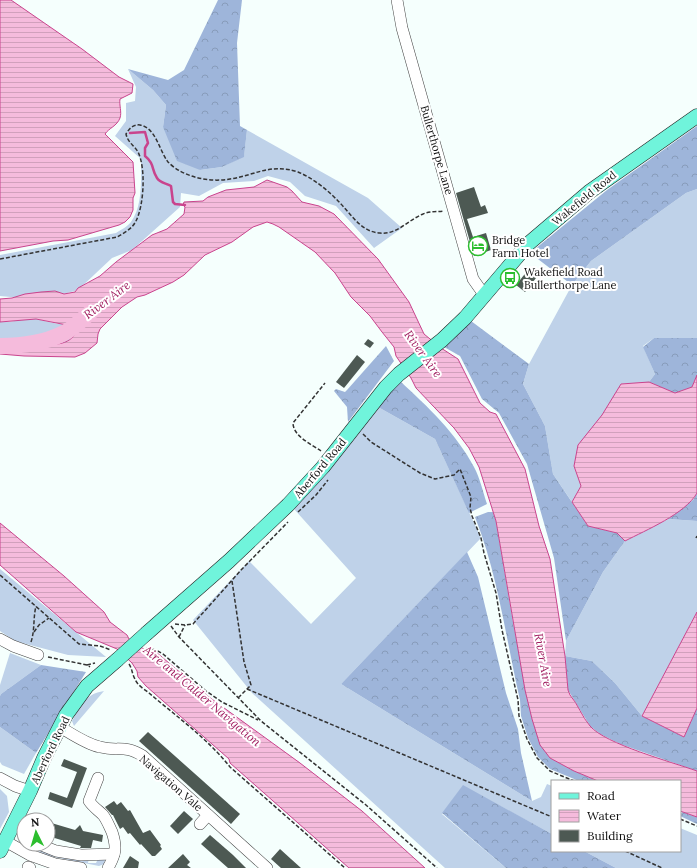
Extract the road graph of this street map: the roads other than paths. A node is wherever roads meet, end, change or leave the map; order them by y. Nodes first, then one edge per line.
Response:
1 (397, 0) edge
2 (697, 116) edge
3 (485, 296) junction
4 (0, 639) edge
5 (33, 653) road end
6 (60, 727) junction
7 (0, 778) edge
8 (98, 778) dead end
9 (30, 791) junction
10 (208, 815) junction
11 (200, 824) dead end
12 (2, 846) edge
13 (56, 851) edge
14 (114, 854) junction
15 (55, 866) edge
16 (81, 868) edge
17 (108, 868) edge
18 (267, 868) edge

1 - 3 street, Bullerthorpe Lane
2 - 3 main road, Wakefield Road
3 - 6 main road, Aberford Road, bridge
4 - 5 street
6 - 9 main road, Aberford Road
6 - 10 street, Navigation Vale
7 - 9 street
8 - 14 street
9 - 12 main road, Aberford Road
10 - 11 street
10 - 18 street, Navigation Vale
12 - 15 street
13 - 14 street
14 - 17 street
15 - 16 street

